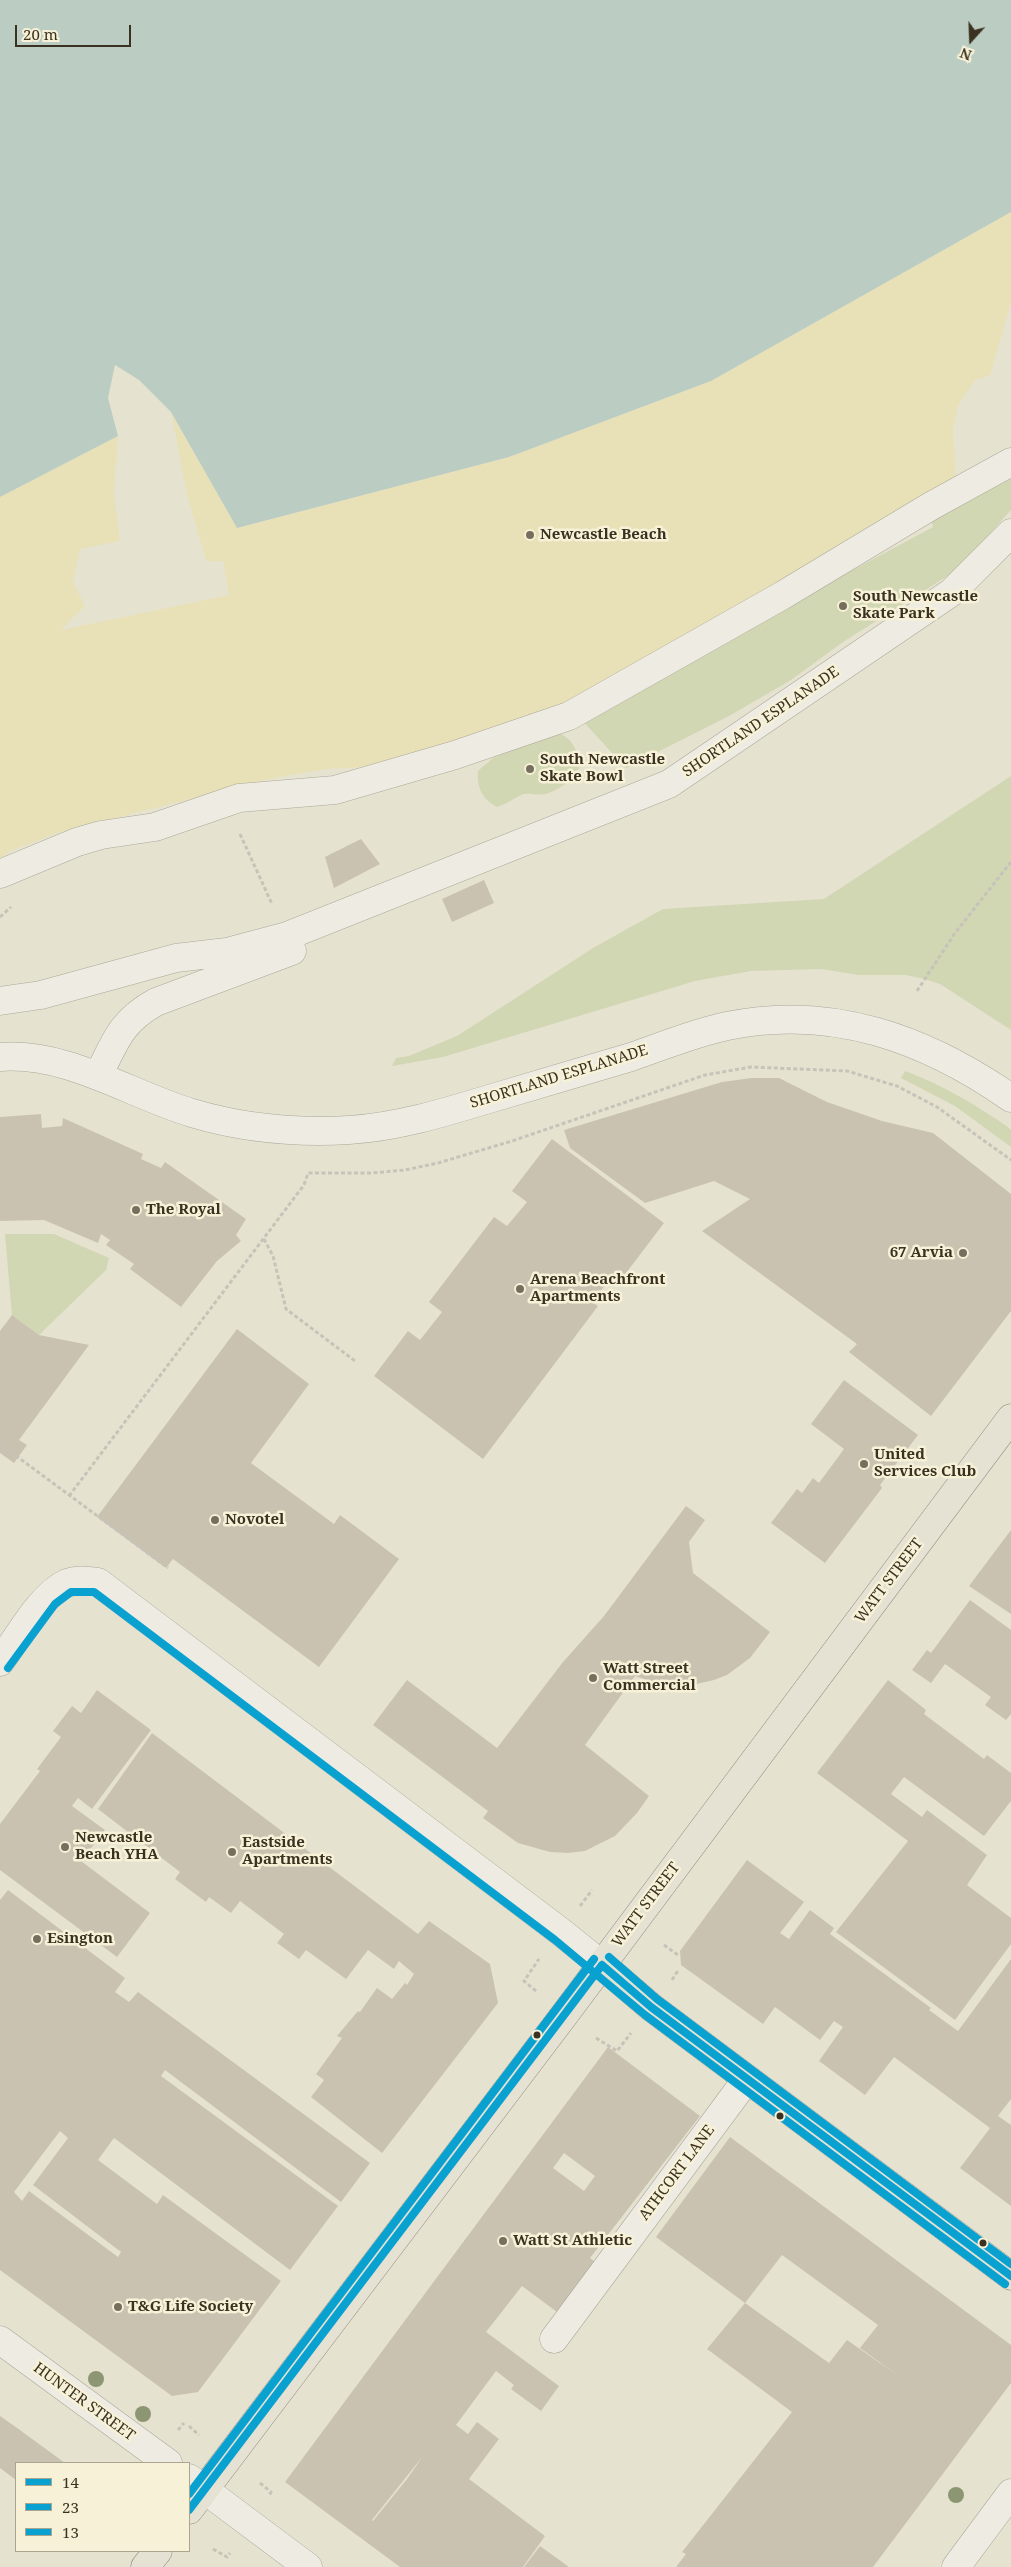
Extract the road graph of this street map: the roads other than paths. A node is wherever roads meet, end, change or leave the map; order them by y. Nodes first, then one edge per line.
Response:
1 (1011, 462) edge
2 (1011, 533) edge
3 (0, 874) edge
4 (363, 923) dead end
5 (0, 1001) edge
6 (0, 1057) edge
7 (98, 1076) junction
8 (1011, 1098) edge
9 (1011, 1418) edge
10 (0, 1662) edge
11 (602, 1965) junction
12 (747, 2079) junction
13 (1011, 2276) edge
14 (554, 2338) dead end
15 (0, 2340) edge
16 (167, 2462) edge
17 (194, 2492) edge
18 (1011, 2493) edge
19 (157, 2552) edge
20 (145, 2567) edge
21 (308, 2567) edge
22 (956, 2567) edge

1 - 3 street
2 - 5 street, SHORTLAND ESPLANADE
4 - 7 street
6 - 7 street, SHORTLAND ESPLANADE
7 - 8 street, SHORTLAND ESPLANADE
9 - 11 main road, WATT STREET
10 - 11 street
11 - 12 main road
11 - 17 main road, WATT STREET
12 - 13 main road
12 - 14 street, ATHCORT LANE
15 - 16 street, HUNTER STREET
17 - 21 street
18 - 22 street
19 - 20 main road

